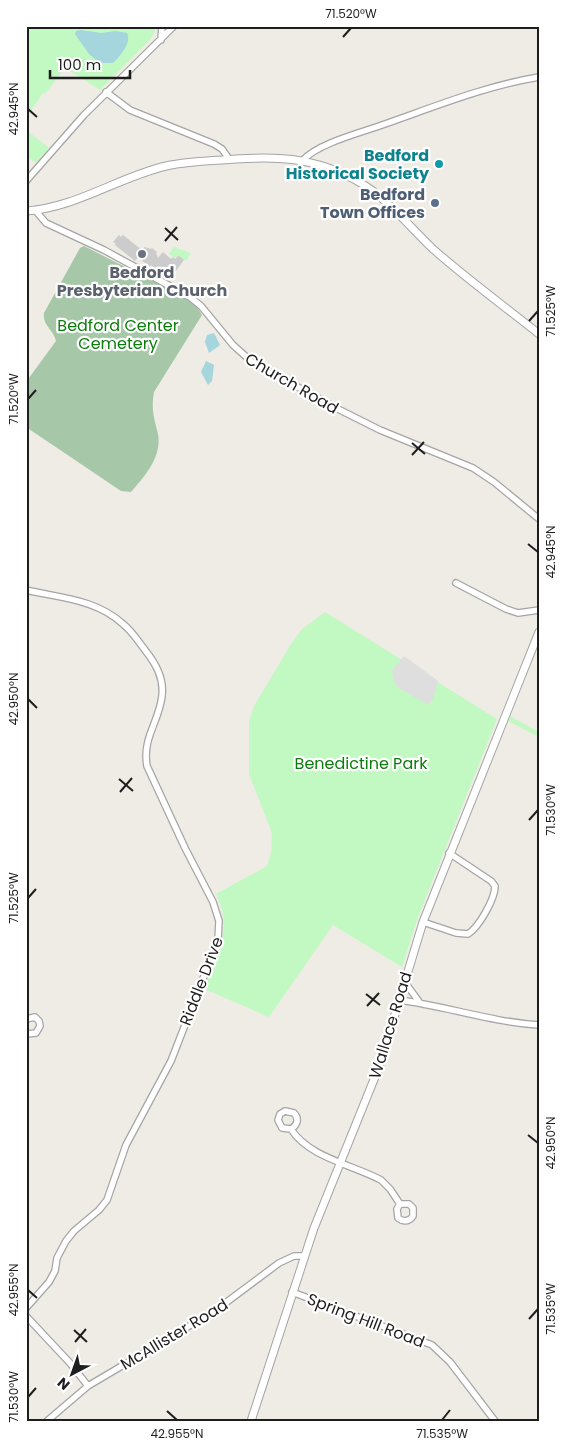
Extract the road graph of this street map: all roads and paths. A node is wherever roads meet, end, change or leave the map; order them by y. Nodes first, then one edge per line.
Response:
1 (162, 26) edge
2 (174, 26) edge
3 (161, 40) junction
4 (539, 77) edge
5 (106, 92) junction
6 (229, 159) junction
7 (303, 160) junction
8 (26, 181) edge
9 (35, 210) junction
10 (26, 211) edge
11 (539, 334) edge
12 (539, 520) edge
13 (456, 583) dead end
14 (26, 590) edge
15 (539, 610) edge
16 (539, 632) edge
17 (449, 853) junction
18 (423, 922) junction
19 (404, 982) junction
20 (399, 1000) junction
21 (420, 1003) junction
22 (26, 1019) edge
23 (539, 1025) edge
24 (26, 1034) edge
25 (291, 1129) dead end
26 (340, 1162) junction
27 (400, 1204) dead end
28 (305, 1256) junction
29 (292, 1292) junction
30 (26, 1308) edge
31 (26, 1316) edge
32 (88, 1386) junction
33 (47, 1421) edge
34 (251, 1421) edge
35 (495, 1421) edge

1 - 3 street
2 - 3 street
3 - 5 street
4 - 7 street
5 - 6 street
5 - 8 street
6 - 7 street
6 - 9 street
7 - 11 street
9 - 10 street
9 - 12 street, Church Road
13 - 15 street
14 - 30 street, Riddle Drive
16 - 17 street, Wallace Road
17 - 18 street, Wallace Road
17 - 18 street
18 - 19 street, Wallace Road
19 - 20 street, Wallace Road
19 - 21 street
20 - 21 street
20 - 26 street, Wallace Road
21 - 23 street
22 - 24 street
25 - 26 street
26 - 27 street
26 - 28 street, Wallace Road
28 - 29 street, Wallace Road
28 - 32 street, McAllister Road
29 - 34 street, Wallace Road
29 - 35 street, Spring Hill Road
31 - 32 street
32 - 33 street, McAllister Road

